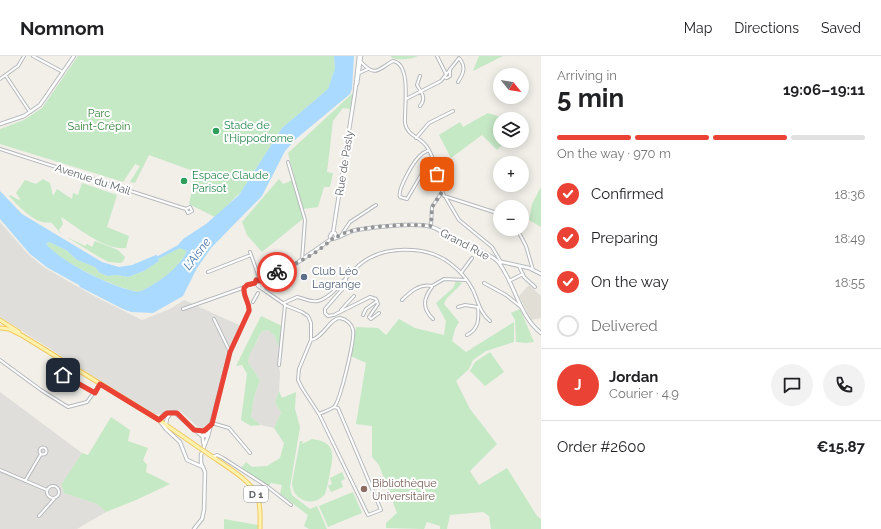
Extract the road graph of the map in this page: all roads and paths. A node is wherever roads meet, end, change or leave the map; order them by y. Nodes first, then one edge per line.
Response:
1 (24, 56) edge
2 (32, 56) edge
3 (74, 56) edge
4 (360, 56) edge
5 (437, 56) edge
6 (459, 57) edge
7 (361, 62) junction
8 (450, 69) junction
9 (369, 70) junction
10 (64, 72) junction
11 (359, 73) junction
12 (446, 74) junction
13 (6, 76) junction
14 (420, 76) dead end
15 (444, 77) junction
16 (0, 79) edge
17 (458, 82) dead end
18 (421, 91) junction
19 (355, 92) junction
20 (406, 99) junction
21 (420, 106) dead end
22 (453, 111) dead end
23 (30, 112) junction
24 (0, 124) edge
25 (416, 138) junction
26 (0, 149) edge
27 (429, 150) junction
28 (288, 162) dead end
29 (435, 166) junction
30 (442, 192) junction
31 (446, 198) junction
32 (376, 205) dead end
33 (186, 209) dead end
34 (493, 211) edge
35 (431, 226) junction
36 (333, 233) junction
37 (342, 234) junction
38 (336, 236) junction
39 (521, 236) edge
40 (331, 239) junction
41 (472, 258) dead end
42 (302, 260) junction
43 (501, 264) junction
44 (519, 266) junction
45 (533, 270) junction
46 (208, 272) dead end
47 (461, 273) junction
48 (523, 274) junction
49 (541, 274) edge
50 (346, 277) junction
51 (466, 280) junction
52 (509, 281) junction
53 (261, 282) junction
54 (255, 283) junction
55 (484, 284) dead end
56 (258, 286) junction
57 (432, 286) junction
58 (246, 287) junction
59 (535, 287) dead end
60 (238, 289) junction
61 (265, 290) junction
62 (244, 291) junction
63 (258, 293) dead end
64 (354, 296) dead end
65 (402, 300) dead end
66 (377, 301) junction
67 (253, 302) dead end
68 (284, 304) junction
69 (458, 307) dead end
70 (478, 307) junction
71 (521, 307) junction
72 (183, 309) dead end
73 (340, 312) junction
74 (379, 313) dead end
75 (363, 315) dead end
76 (214, 319) dead end
77 (433, 319) dead end
78 (1, 321) edge
79 (490, 321) dead end
80 (1, 328) edge
81 (541, 333) edge
82 (467, 335) dead end
83 (23, 336) junction
84 (311, 340) junction
85 (230, 352) junction
86 (0, 360) edge
87 (279, 365) dead end
88 (59, 382) dead end
89 (100, 384) junction
90 (95, 393) junction
91 (334, 407) junction
92 (171, 412) junction
93 (319, 414) junction
94 (159, 420) junction
95 (166, 424) junction
96 (212, 424) junction
97 (194, 430) junction
98 (204, 431) junction
99 (202, 436) junction
100 (208, 436) junction
101 (204, 445) junction
102 (250, 453) dead end
103 (41, 454) dead end
104 (213, 457) junction
105 (200, 460) junction
106 (196, 463) junction
107 (203, 467) junction
108 (0, 470) edge
109 (25, 480) junction
110 (47, 490) junction
111 (50, 498) junction
112 (55, 498) junction
113 (50, 502) junction
114 (291, 505) dead end
115 (40, 516) dead end
116 (194, 529) edge
117 (260, 529) edge

1 - 13 street
2 - 10 street
3 - 10 main road
4 - 7 main road, Rue de Pasly
4 - 19 main road, Rue de Pasly
5 - 12 street
6 - 8 street
6 - 17 street
7 - 9 street
7 - 11 main road, Rue de Pasly
8 - 12 street
8 - 15 street
9 - 11 street
9 - 20 street
10 - 23 main road
11 - 19 main road, Rue de Pasly
12 - 15 street
13 - 16 street
13 - 23 street
14 - 18 street
15 - 18 street
18 - 20 street
18 - 21 street
19 - 36 main road, Rue de Pasly
20 - 25 street
22 - 25 street
23 - 24 main road
25 - 27 street
26 - 33 street, Avenue du Mail
27 - 29 street
27 - 29 street
28 - 42 street
29 - 30 street
30 - 31 street
30 - 35 street
31 - 34 street
31 - 43 street
32 - 37 street
35 - 37 main road, Grand Rue
35 - 43 main road, Grand Rue
36 - 38 main road
36 - 40 main road, Rue de Pasly
37 - 38 main road, Grand Rue
38 - 40 main road, Grand Rue
39 - 45 street
40 - 42 main road, Grand Rue
41 - 47 street
42 - 53 main road, Grand Rue
43 - 44 main road
43 - 52 main road
44 - 45 main road
44 - 48 street
45 - 49 main road
46 - 53 street
47 - 50 street
47 - 51 street
48 - 52 street
48 - 59 street
50 - 68 street
50 - 73 street
51 - 57 street
51 - 70 street
52 - 71 main road
53 - 54 main road
53 - 56 main road
53 - 61 street
54 - 56 main road
54 - 58 main road
55 - 71 street
56 - 61 street
57 - 65 street
57 - 77 street
58 - 60 street
58 - 62 main road
60 - 62 street
60 - 72 street
61 - 68 street
62 - 85 main road
63 - 67 street
64 - 73 street
66 - 73 street
66 - 74 street
66 - 75 street
68 - 84 street
68 - 87 street
69 - 70 street
70 - 79 street
70 - 82 street
71 - 81 main road
76 - 85 street
78 - 80 main road
78 - 83 main road
80 - 83 main road
83 - 89 main road, D 1
84 - 91 street
84 - 93 street
85 - 96 main road
86 - 90 street
88 - 90 street
89 - 90 street
89 - 94 main road, D 1
91 - 93 street
91 - 93 street
92 - 94 main road
92 - 95 main road
92 - 97 main road
94 - 95 main road, D 1
94 - 106 main road
95 - 104 main road, D 1, bridge
96 - 98 main road
96 - 100 main road
96 - 102 street
97 - 98 main road
97 - 99 main road
98 - 99 main road
98 - 100 main road
99 - 100 main road
99 - 101 main road
100 - 101 main road
101 - 105 main road
103 - 109 street
104 - 114 street
104 - 117 main road, D 1
105 - 106 main road
105 - 107 main road
106 - 107 main road
107 - 116 main road
108 - 109 street
109 - 110 street
110 - 111 street
110 - 112 street
111 - 112 street
111 - 113 street
112 - 113 street
113 - 115 street

